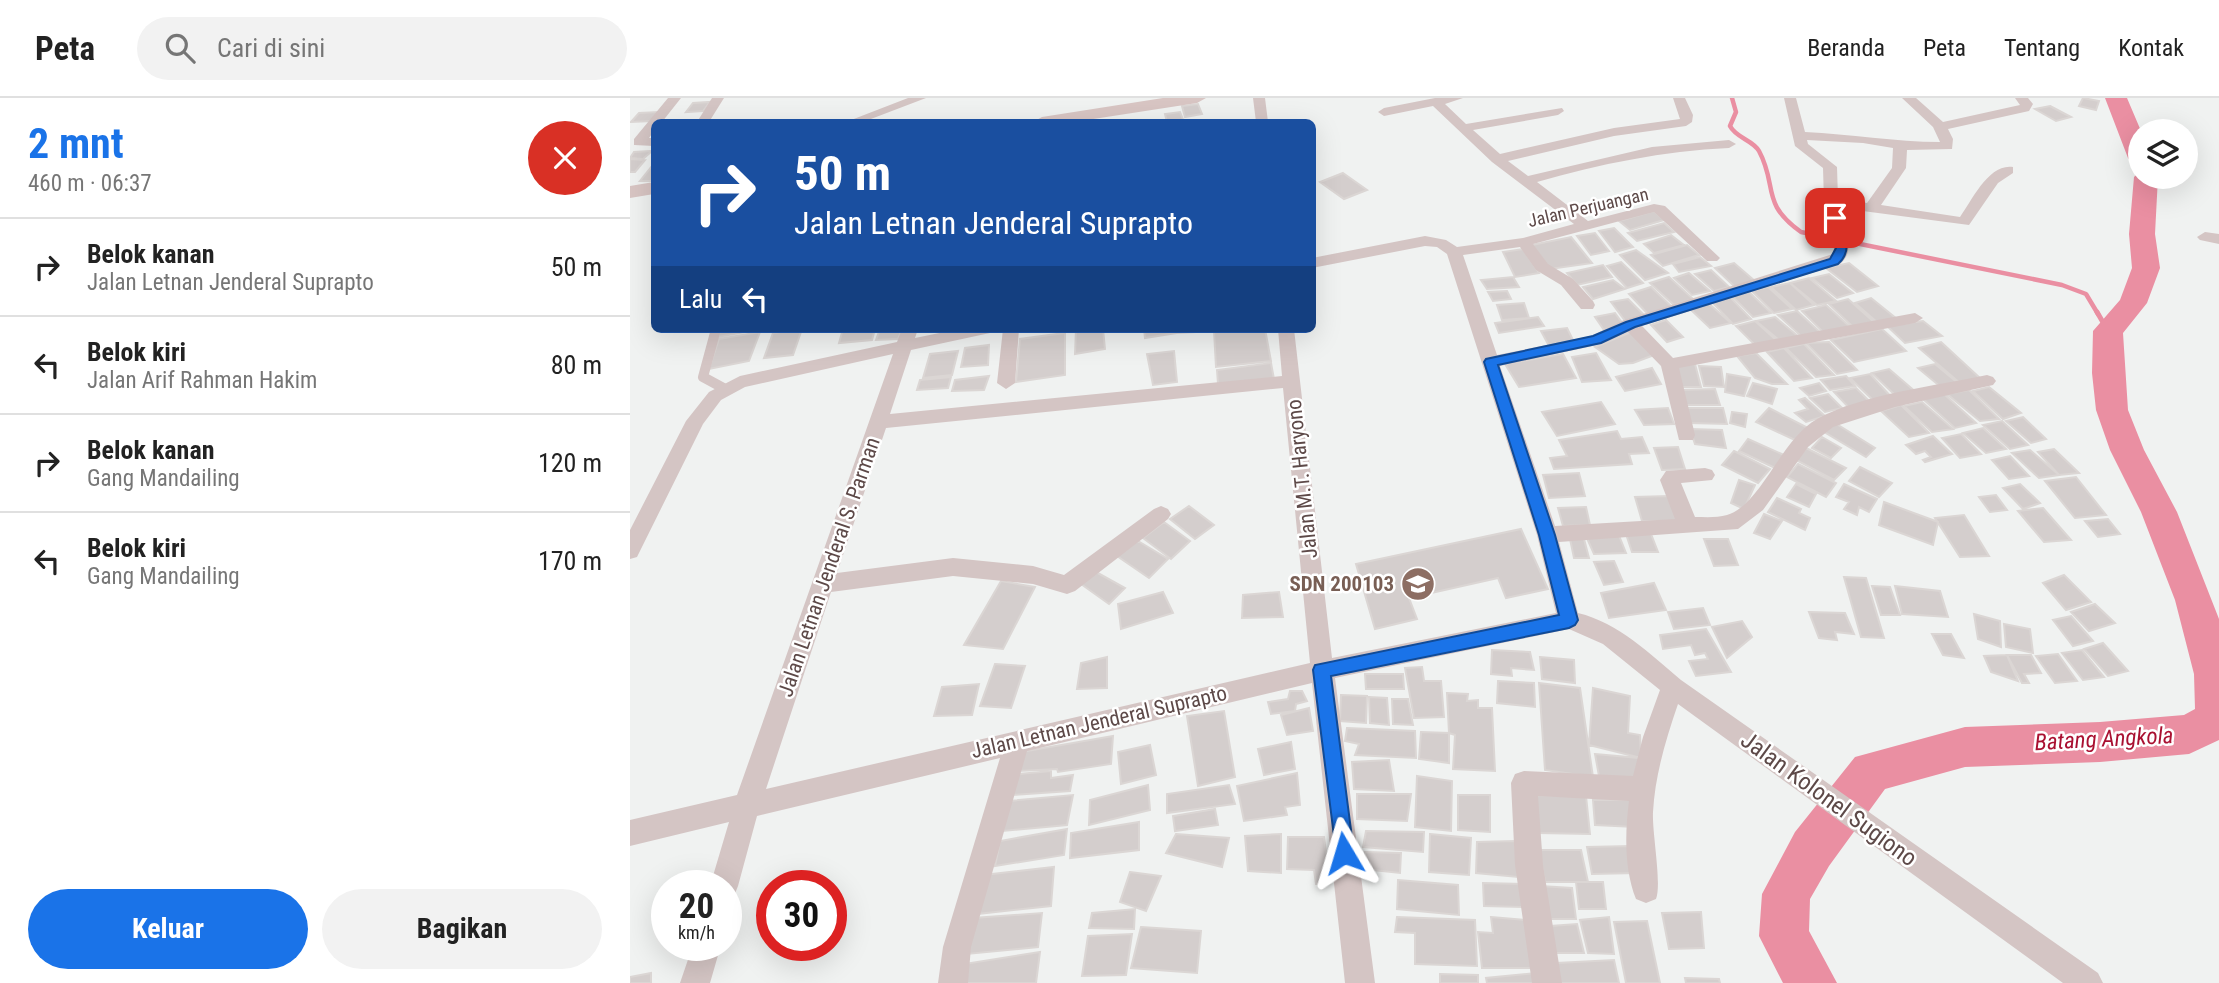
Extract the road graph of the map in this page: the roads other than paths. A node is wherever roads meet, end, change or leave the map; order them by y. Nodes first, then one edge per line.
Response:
1 (675, 98) edge
2 (718, 98) edge
3 (920, 98) edge
4 (1197, 98) edge
5 (1259, 98) edge
6 (1457, 98) edge
7 (1679, 98) edge
8 (1790, 98) edge
9 (1908, 98) edge
10 (2021, 98) edge
11 (1435, 102) junction
12 (1137, 103) edge
13 (1558, 111) dead end
14 (1384, 112) dead end
15 (658, 119) edge
16 (705, 119) edge
17 (860, 119) edge
18 (1057, 119) edge
19 (1262, 119) edge
20 (651, 127) edge
21 (1939, 127) junction
22 (1463, 128) junction
23 (1800, 136) junction
24 (651, 142) edge
25 (1729, 144) dead end
26 (1900, 146) junction
27 (1497, 159) junction
28 (2008, 170) dead end
29 (1526, 181) junction
30 (651, 188) edge
31 (630, 192) edge
32 (1831, 202) junction
33 (1872, 207) junction
34 (1586, 226) junction
35 (1524, 242) junction
36 (1454, 252) junction
37 (1712, 258) dead end
38 (1316, 262) edge
39 (1587, 305) dead end
40 (1915, 318) dead end
41 (1630, 324) junction
42 (715, 333) edge
43 (946, 333) edge
44 (1012, 333) edge
45 (1286, 333) edge
46 (907, 337) edge
47 (1490, 362) junction
48 (1669, 364) junction
49 (1291, 381) junction
50 (1987, 381) dead end
51 (1006, 383) dead end
52 (733, 386) junction
53 (879, 422) junction
54 (1686, 435) dead end
55 (1705, 475) dead end
56 (1161, 514) dead end
57 (1688, 526) junction
58 (1547, 535) junction
59 (630, 551) edge
60 (824, 584) junction
61 (1569, 620) junction
62 (1322, 670) junction
63 (1674, 687) junction
64 (1017, 741) junction
65 (1642, 789) junction
66 (747, 805) junction
67 (630, 833) edge
68 (729, 870) edge
69 (1646, 889) dead end
70 (702, 961) edge
71 (695, 983) edge
72 (953, 983) edge
73 (1360, 983) edge
74 (1547, 983) edge
75 (2088, 983) edge

1 - 15 street
2 - 16 street
3 - 17 street
4 - 12 street
5 - 19 street
6 - 11 street
7 - 27 street
8 - 23 street
9 - 21 street
10 - 21 street
11 - 14 street
11 - 22 street
12 - 18 street
13 - 22 street
20 - 24 street
21 - 26 street
22 - 27 street
23 - 26 street
23 - 32 street
25 - 29 street
26 - 33 street
27 - 29 street
28 - 33 street
29 - 34 street
30 - 31 street
32 - 33 street
32 - 41 street
34 - 35 street, Jalan Perjuangan
34 - 37 street, Jalan Perjuangan
35 - 36 street, Jalan Perjuangan
35 - 39 street
36 - 38 street
36 - 47 street
40 - 48 street
41 - 47 street
41 - 48 street
42 - 52 lane
43 - 46 street
44 - 51 street
45 - 49 street, Jalan M.T. Haryono
46 - 52 street
46 - 53 street, Jalan Letnan Jenderal S. Parman
47 - 58 street
48 - 54 street
49 - 53 street
49 - 62 street, Jalan M.T. Haryono
50 - 57 street
52 - 59 street
53 - 60 street, Jalan Letnan Jenderal S. Parman
55 - 57 street
56 - 60 street
57 - 58 street
58 - 61 street
60 - 66 street, Jalan Letnan Jenderal S. Parman
61 - 62 street, Jalan Letnan Jenderal Suprapto
61 - 63 street, Jalan Kolonel Sugiono
62 - 64 street, Jalan Letnan Jenderal Suprapto
62 - 73 street, Jalan M.T. Haryono
63 - 65 street
63 - 75 street, Jalan Kolonel Sugiono
64 - 66 street, Jalan Letnan Jenderal Suprapto
64 - 72 street
65 - 69 street
65 - 74 street
66 - 67 street, Jalan Letnan Jenderal Suprapto
66 - 68 street, Jalan Letnan Jenderal S. Parman
70 - 71 street

